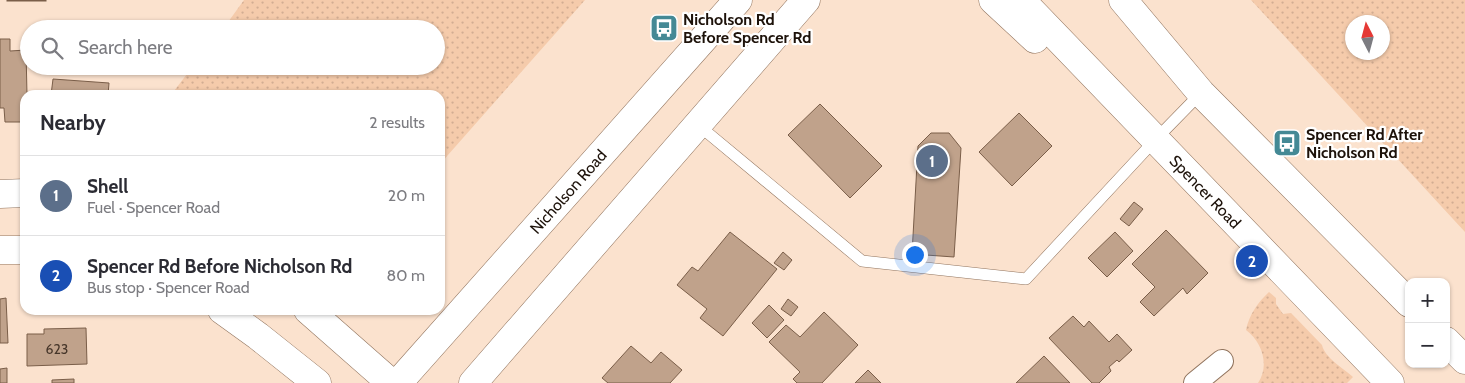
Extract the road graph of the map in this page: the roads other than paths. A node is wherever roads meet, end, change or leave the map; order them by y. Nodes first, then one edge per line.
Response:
1 (738, 0) edge
2 (806, 0) edge
3 (993, 0) edge
4 (1022, 0) edge
5 (1123, 0) edge
6 (1201, 93) junction
7 (697, 124) junction
8 (1156, 139) junction
9 (20, 193) edge
10 (0, 194) edge
11 (0, 250) edge
12 (20, 250) edge
13 (1405, 299) edge
14 (229, 315) edge
15 (314, 315) edge
16 (1450, 345) edge
17 (1465, 360) edge
18 (1222, 361) dead end
19 (317, 383) edge
20 (391, 383) edge
21 (398, 383) edge
22 (474, 383) edge
23 (1195, 383) edge
24 (1390, 383) edge

1 - 21 main road, Nicholson Road
2 - 7 main road
3 - 8 main road
4 - 8 main road, Spencer Road
5 - 6 main road
6 - 8 lane
6 - 13 main road
7 - 8 lane
7 - 22 main road
8 - 24 main road, Spencer Road
9 - 10 main road
11 - 12 main road
14 - 19 main road
15 - 20 main road
16 - 17 main road
18 - 23 street

